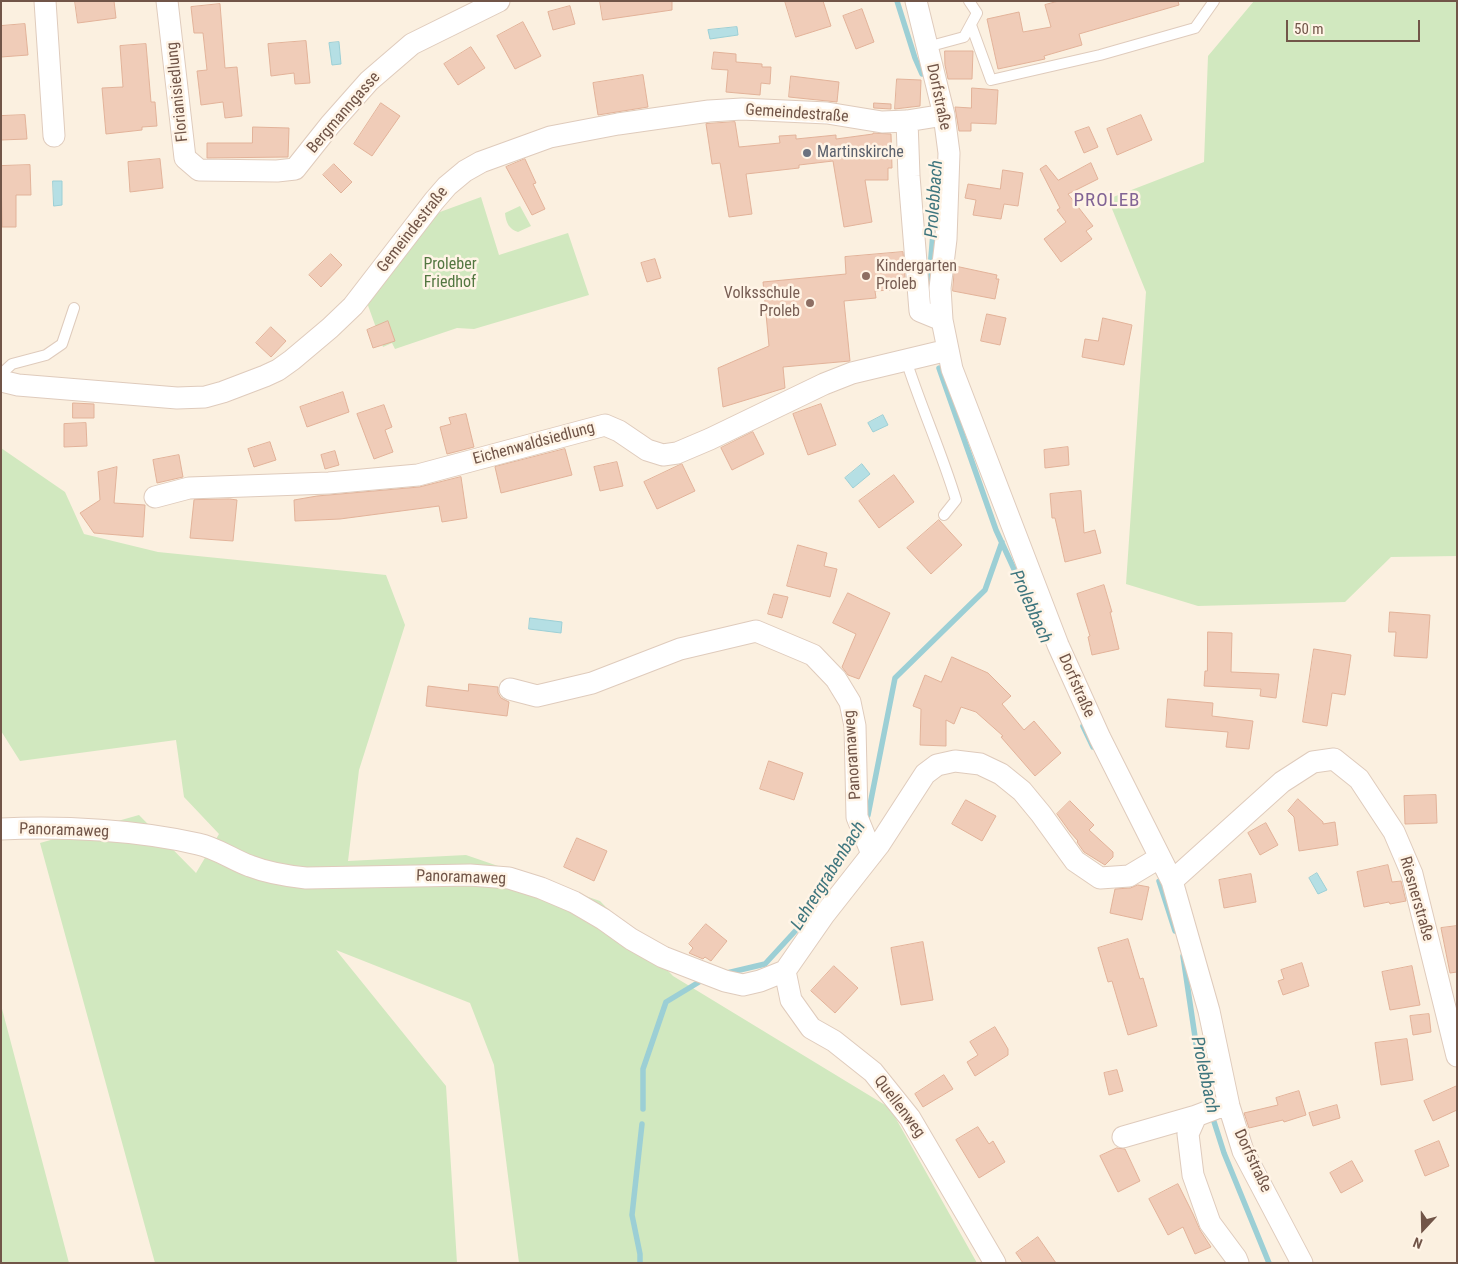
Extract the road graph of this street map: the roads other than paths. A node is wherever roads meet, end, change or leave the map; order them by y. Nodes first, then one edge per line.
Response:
1 (45, 1) edge
2 (168, 1) edge
3 (498, 1) edge
4 (916, 1) edge
5 (969, 1) edge
6 (1214, 1) edge
7 (971, 25) junction
8 (928, 47) junction
9 (938, 116) junction
10 (907, 121) junction
11 (54, 136) dead end
12 (296, 169) joint
13 (74, 308) dead end
14 (942, 320) junction
15 (948, 350) junction
16 (906, 360) junction
17 (1, 374) edge
18 (1, 381) edge
19 (155, 496) dead end
20 (944, 514) dead end
21 (510, 689) dead end
22 (1, 829) edge
23 (870, 849) junction
24 (1151, 863) junction
25 (1172, 881) junction
26 (785, 972) junction
27 (1457, 1056) edge
28 (1223, 1107) junction
29 (1196, 1116) junction
30 (1123, 1137) dead end
31 (995, 1263) edge
32 (1238, 1263) edge
33 (1302, 1263) edge

1 - 11 street
2 - 12 street, Florianisiedlung
3 - 12 street, Bergmanngasse
4 - 8 street, Dorfstraße
5 - 7 lane
6 - 7 lane
7 - 8 lane
8 - 9 street, Dorfstraße
9 - 10 street, Gemeindestraße
9 - 14 street, Dorfstraße
10 - 14 street
10 - 18 street, Gemeindestraße
13 - 17 lane
14 - 15 street, Dorfstraße
15 - 16 street, Eichenwaldsiedlung
15 - 24 street, Dorfstraße
16 - 19 street, Eichenwaldsiedlung
16 - 20 lane
21 - 23 street, Panoramaweg
22 - 26 street, Panoramaweg
23 - 24 street
23 - 26 street
24 - 25 street, Dorfstraße
25 - 27 street, Riesnerstraße
25 - 28 street, Dorfstraße
26 - 31 street, Quellenweg
28 - 29 street
28 - 33 street, Dorfstraße
29 - 30 street
29 - 32 street

